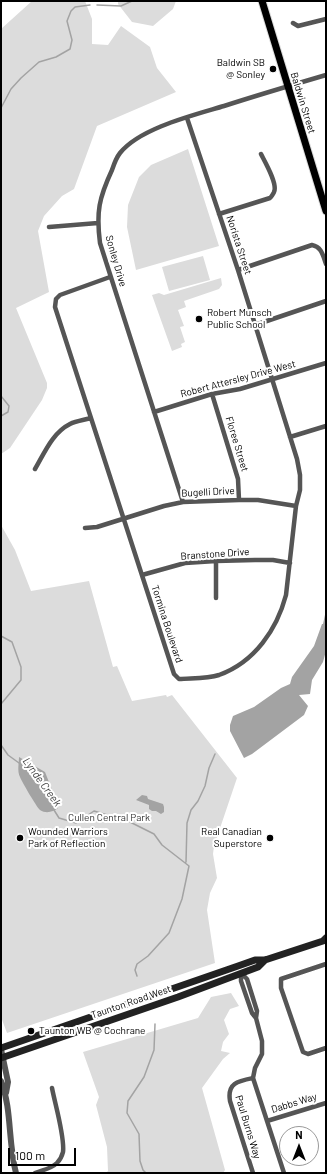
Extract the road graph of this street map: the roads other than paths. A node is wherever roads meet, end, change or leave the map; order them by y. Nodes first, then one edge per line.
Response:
1 (262, 1) edge
2 (326, 20) edge
3 (293, 23) dead end
4 (326, 75) edge
5 (288, 86) junction
6 (187, 118) junction
7 (261, 154) dead end
8 (326, 211) edge
9 (219, 214) junction
10 (98, 223) junction
11 (49, 227) dead end
12 (326, 264) edge
13 (238, 270) junction
14 (110, 277) junction
15 (326, 300) edge
16 (255, 325) junction
17 (326, 364) edge
18 (272, 379) junction
19 (212, 394) junction
20 (154, 412) junction
21 (91, 418) junction
22 (326, 426) edge
23 (290, 437) junction
24 (35, 469) dead end
25 (239, 500) junction
26 (183, 502) junction
27 (296, 506) junction
28 (124, 519) junction
29 (85, 528) dead end
30 (216, 561) junction
31 (290, 563) junction
32 (142, 575) junction
33 (216, 598) dead end
34 (325, 941) edge
35 (266, 960) junction
36 (326, 964) edge
37 (241, 973) junction
38 (326, 1048) edge
39 (2, 1053) edge
40 (253, 1078) junction
41 (1, 1081) edge
42 (52, 1088) dead end
43 (6, 1093) junction
44 (326, 1103) edge
45 (267, 1121) junction
46 (16, 1173) edge
47 (35, 1173) edge
48 (253, 1173) edge
49 (284, 1173) edge

1 - 5 main road, Baldwin Street
2 - 3 street
4 - 5 street, Sonley Drive
5 - 6 street, Sonley Drive
5 - 8 main road, Baldwin Street
6 - 9 street, Norista Street
6 - 10 street, Sonley Drive
7 - 9 street
9 - 13 street, Norista Street
10 - 11 street
10 - 14 street, Sonley Drive
12 - 13 street
13 - 16 street, Norista Street
14 - 20 street, Sonley Drive
14 - 21 street, Tormina Boulevard
15 - 16 street
16 - 18 street, Norista Street
17 - 18 street, Robert Attersley Drive West
18 - 19 street, Robert Attersley Drive West
18 - 23 street, Tormina Boulevard
19 - 20 street, Robert Attersley Drive West
19 - 25 street, Floree Street
20 - 26 street, Sonley Drive
21 - 24 street
21 - 28 street, Tormina Boulevard
22 - 23 street
23 - 27 street, Tormina Boulevard
25 - 26 street, Bugelli Drive
25 - 27 street, Bugelli Drive
26 - 28 street, Bugelli Drive
27 - 31 street, Tormina Boulevard
28 - 29 street, Bugelli Drive
28 - 32 street, Tormina Boulevard
30 - 31 street, Branstone Drive
30 - 32 street, Branstone Drive
30 - 33 street
31 - 32 street, Tormina Boulevard
34 - 35 main road, Taunton Road West
35 - 37 main road, Taunton Road West
35 - 39 main road, Taunton Road West
36 - 38 street
37 - 39 main road, Taunton Road West
37 - 40 street
39 - 43 street
40 - 45 street
40 - 48 street, Paul Burns Way
41 - 43 street
42 - 47 street
43 - 46 street
44 - 45 street, Dabbs Way
45 - 49 street

